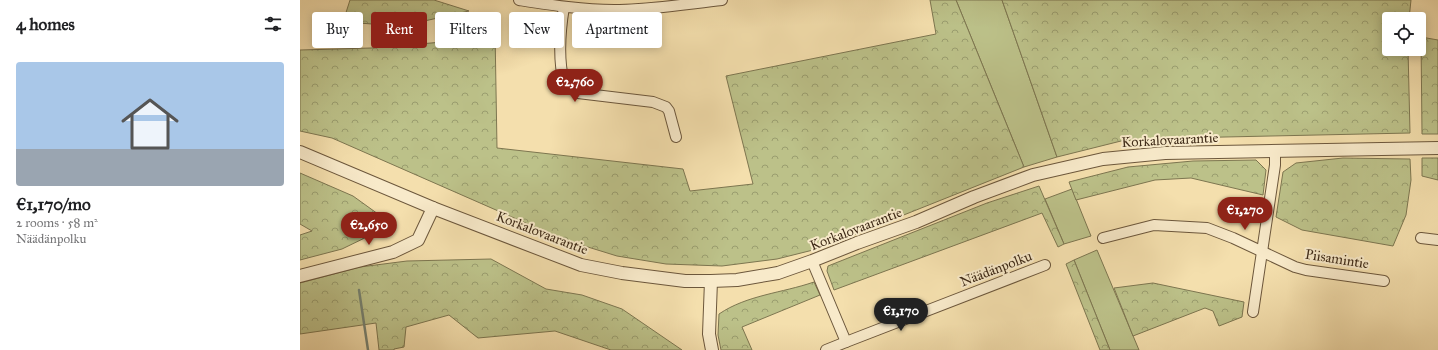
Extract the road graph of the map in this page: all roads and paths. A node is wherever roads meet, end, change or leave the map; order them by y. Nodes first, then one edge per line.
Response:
1 (519, 0) edge
2 (722, 0) edge
3 (654, 4) edge
4 (564, 7) junction
5 (676, 137) dead end
6 (1438, 148) edge
7 (1275, 150) junction
8 (300, 152) edge
9 (433, 208) junction
10 (1103, 238) dead end
11 (1421, 238) dead end
12 (1438, 240) edge
13 (1262, 251) junction
14 (812, 262) junction
15 (1044, 265) dead end
16 (300, 276) edge
17 (711, 281) junction
18 (1384, 281) dead end
19 (1253, 312) dead end
20 (846, 342) junction
21 (712, 350) edge
22 (826, 350) edge

1 - 4 street
2 - 3 street
3 - 4 street
4 - 5 street
6 - 7 street, Korkalovaarantie
7 - 13 street
7 - 14 street, Korkalovaarantie
8 - 9 street, Korkalovaarantie
9 - 16 street
9 - 17 street, Korkalovaarantie
10 - 13 street, Piisamintie
11 - 12 street
13 - 18 street, Piisamintie
13 - 19 street
14 - 17 street, Korkalovaarantie
14 - 20 street
15 - 20 street, Näädänpolku
17 - 21 street
20 - 22 street, Näädänpolku

